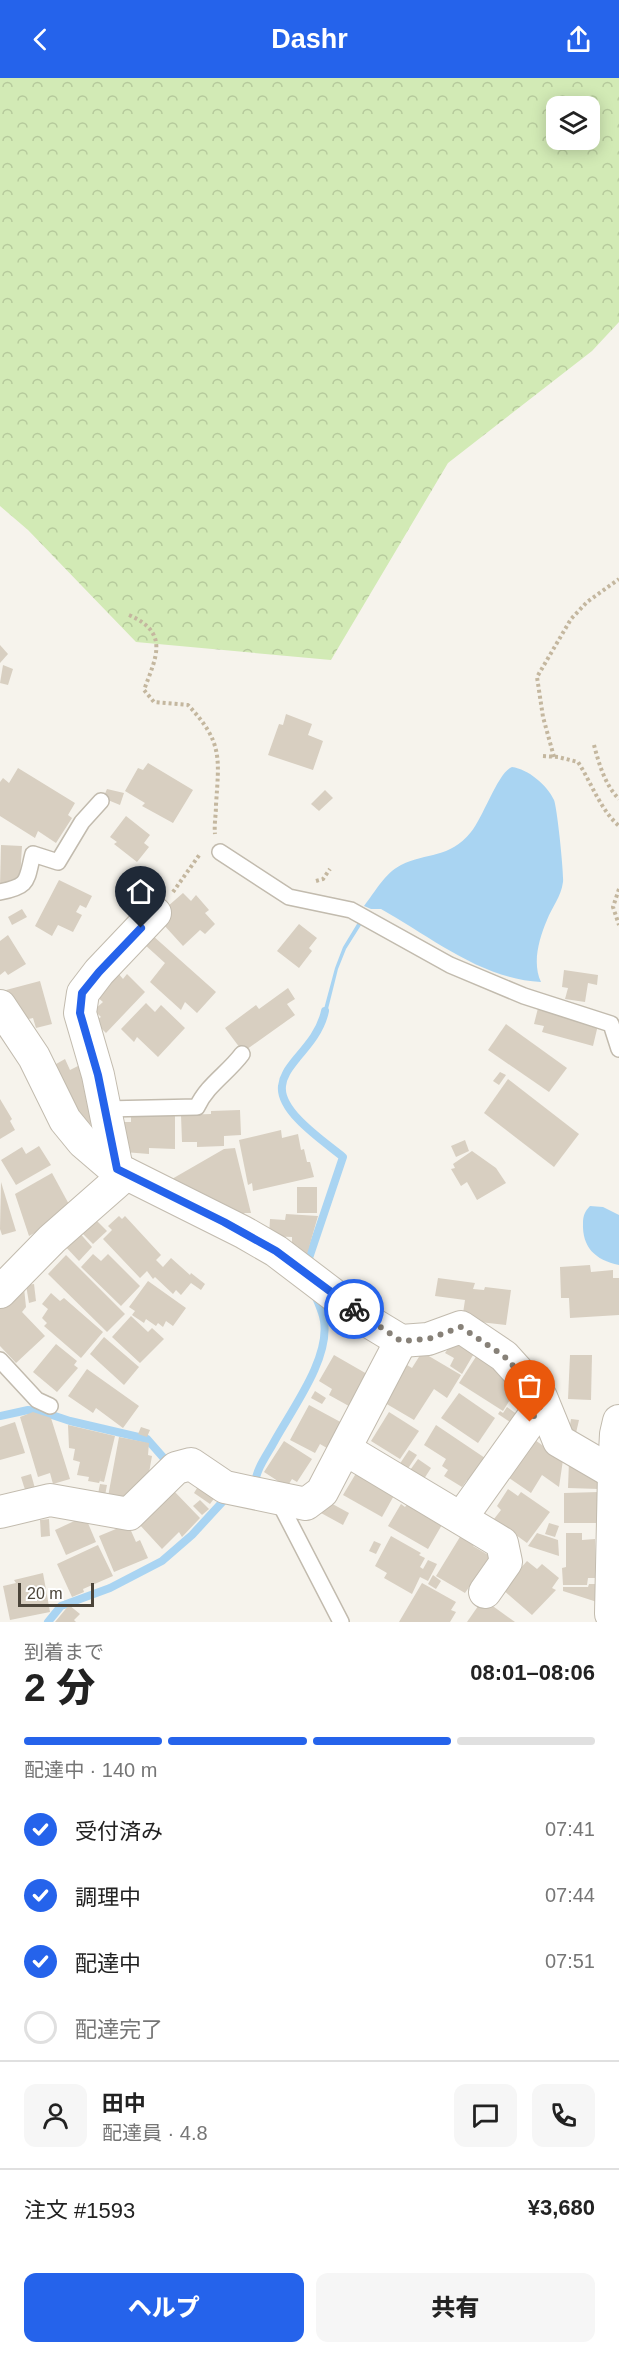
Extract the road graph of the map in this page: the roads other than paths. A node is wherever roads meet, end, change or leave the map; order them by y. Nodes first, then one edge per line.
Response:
1 (101, 801) dead end
2 (220, 852) road end
3 (0, 892) edge
4 (155, 913) road end
5 (0, 1006) edge
6 (619, 1049) edge
7 (242, 1054) dead end
8 (105, 1109) junction
9 (121, 1171) junction
10 (0, 1292) edge
11 (401, 1341) junction
12 (0, 1360) edge
13 (543, 1402) junction
14 (50, 1406) dead end
15 (619, 1421) edge
16 (345, 1449) junction
17 (614, 1473) junction
18 (277, 1498) junction
19 (0, 1512) edge
20 (461, 1518) junction
21 (485, 1592) dead end
22 (615, 1620) edge
23 (341, 1622) edge

1 - 3 lane
2 - 6 lane
4 - 8 street
5 - 9 street
7 - 8 lane
8 - 9 street
9 - 10 street
9 - 11 street
11 - 13 street
11 - 16 street
12 - 14 lane
13 - 17 street
13 - 20 street
15 - 17 street
16 - 18 street
16 - 20 street
17 - 22 street
18 - 19 street
18 - 23 lane
20 - 21 street

